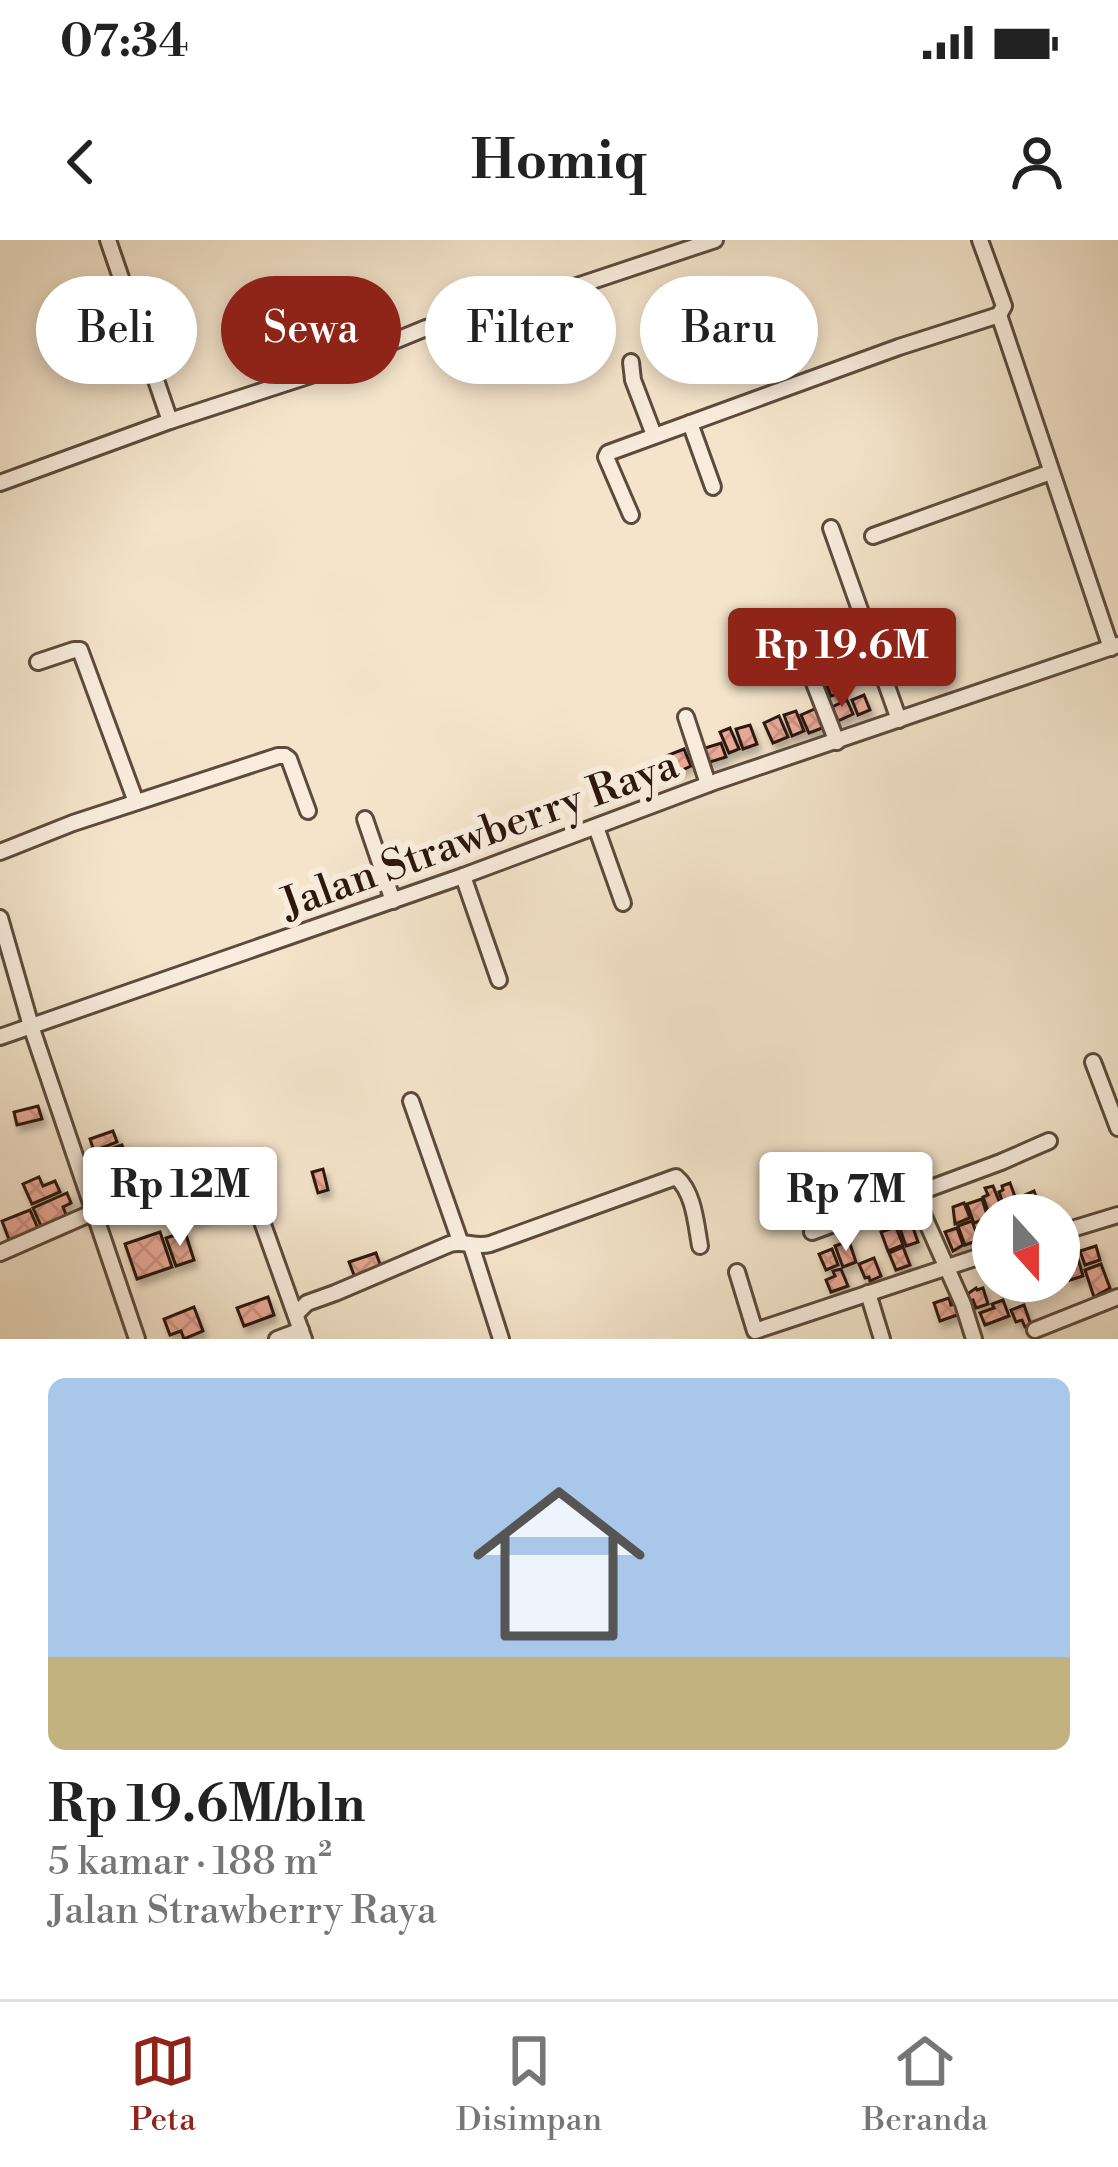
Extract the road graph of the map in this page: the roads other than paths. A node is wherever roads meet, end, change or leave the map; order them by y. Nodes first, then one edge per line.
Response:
1 (108, 240) edge
2 (715, 240) edge
3 (980, 240) edge
4 (999, 315) junction
5 (631, 362) dead end
6 (170, 421) junction
7 (690, 423) junction
8 (654, 435) junction
9 (1052, 472) junction
10 (0, 483) edge
11 (713, 487) dead end
12 (631, 515) dead end
13 (831, 528) dead end
14 (873, 536) dead end
15 (1116, 646) edge
16 (805, 660) dead end
17 (38, 662) dead end
18 (686, 718) dead end
19 (899, 720) junction
20 (837, 742) junction
21 (708, 784) junction
22 (136, 802) junction
23 (308, 812) dead end
24 (365, 819) dead end
25 (596, 826) junction
26 (0, 852) edge
27 (463, 876) junction
28 (393, 901) junction
29 (622, 903) dead end
30 (0, 918) edge
31 (499, 980) dead end
32 (32, 1026) junction
33 (0, 1037) edge
34 (1093, 1062) dead end
35 (411, 1101) dead end
36 (1118, 1128) edge
37 (1049, 1141) dead end
38 (914, 1194) junction
39 (94, 1211) junction
40 (1118, 1214) edge
41 (1080, 1226) edge
42 (812, 1232) dead end
43 (465, 1243) junction
44 (700, 1246) dead end
45 (0, 1253) edge
46 (972, 1259) edge
47 (945, 1268) junction
48 (737, 1272) dead end
49 (868, 1293) junction
50 (1118, 1298) edge
51 (296, 1314) junction
52 (1035, 1330) dead end
53 (303, 1335) edge
54 (137, 1339) edge
55 (277, 1339) edge
56 (501, 1339) edge
57 (882, 1339) edge
58 (974, 1339) edge

1 - 6 street
2 - 6 street
3 - 4 street
4 - 7 street
4 - 9 street
5 - 8 street
6 - 10 street
7 - 8 street
7 - 11 street
8 - 12 street
9 - 14 street
9 - 15 street
13 - 19 street
15 - 19 street, Jalan Strawberry Raya
16 - 20 street
17 - 22 street
18 - 21 street
19 - 20 street, Jalan Strawberry Raya
20 - 21 street, Jalan Strawberry Raya
21 - 25 street, Jalan Strawberry Raya
22 - 23 street
22 - 26 street
24 - 28 street
25 - 27 street, Jalan Strawberry Raya
25 - 29 street
27 - 28 street, Jalan Strawberry Raya
27 - 31 street
28 - 32 street, Jalan Strawberry Raya
30 - 32 street
32 - 33 street, Jalan Strawberry Raya
32 - 39 street
34 - 36 street
35 - 43 street
37 - 38 street
38 - 42 street
38 - 47 street
39 - 45 street
39 - 51 street
39 - 54 street
40 - 41 street
43 - 44 street
43 - 51 street
43 - 56 street
46 - 47 street
47 - 49 street
47 - 58 street
48 - 49 street
49 - 57 street
50 - 52 street
51 - 53 street
53 - 55 street

